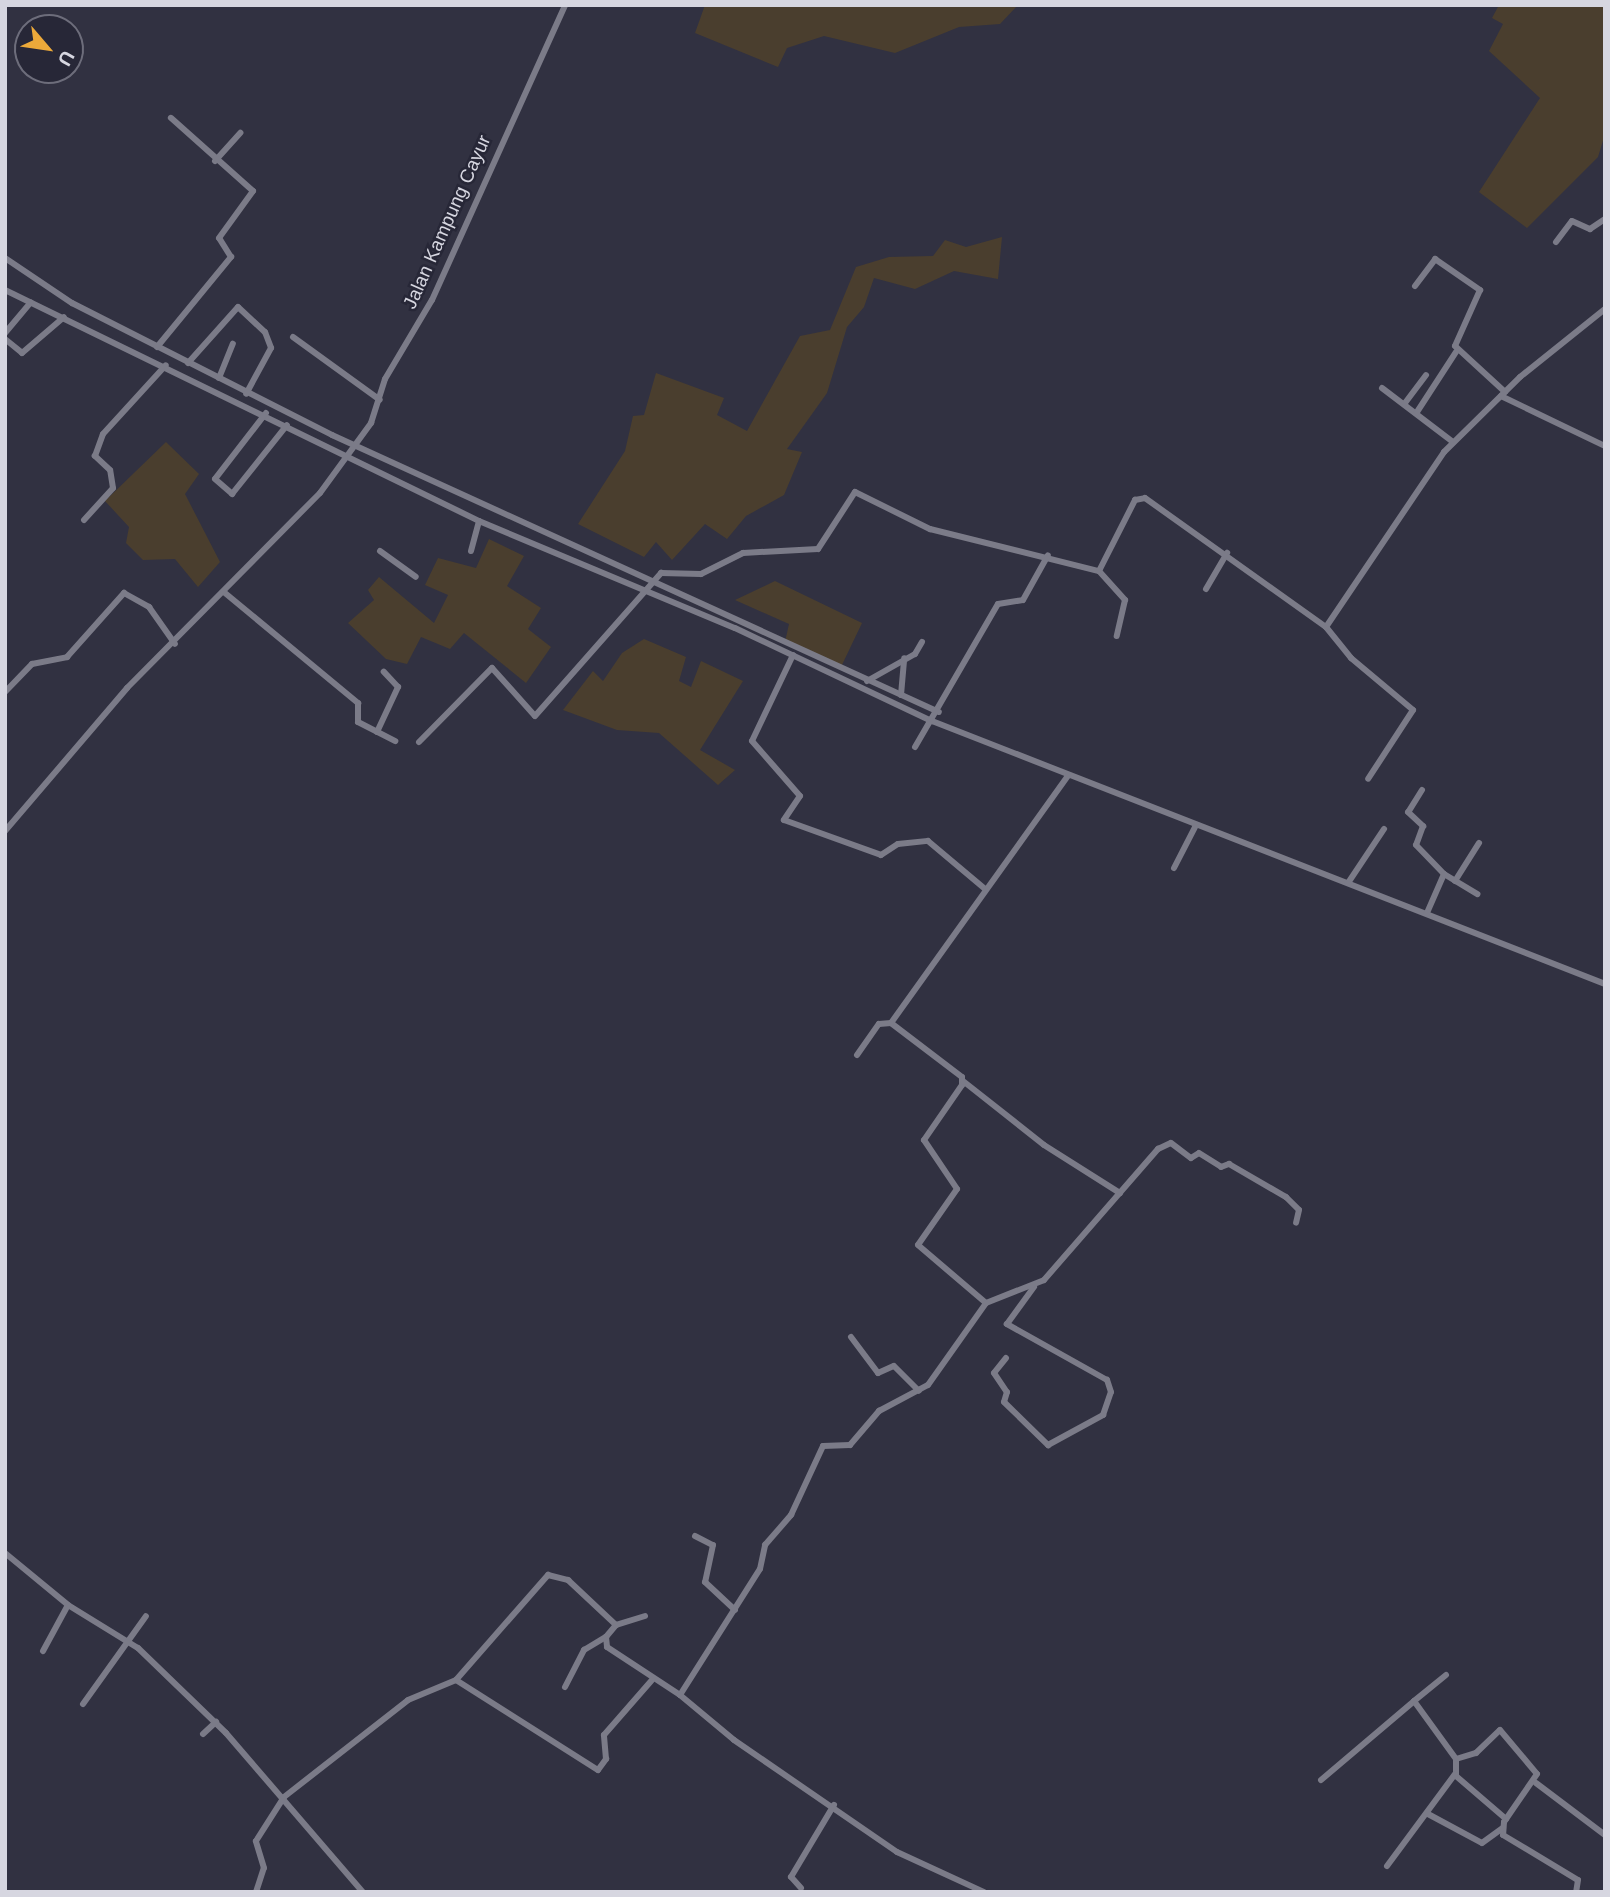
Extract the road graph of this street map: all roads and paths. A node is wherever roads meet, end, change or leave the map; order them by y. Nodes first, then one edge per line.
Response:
1 (565, 5) edge
2 (171, 118) dead end
3 (240, 133) dead end
4 (215, 161) junction
5 (1605, 219) edge
6 (1556, 242) dead end
7 (5, 258) edge
8 (1415, 286) dead end
9 (5, 290) edge
10 (31, 302) junction
11 (1605, 309) edge
12 (64, 317) junction
13 (5, 333) edge
14 (293, 337) dead end
15 (5, 339) edge
16 (233, 344) dead end
17 (157, 347) junction
18 (1456, 352) junction
19 (188, 363) junction
20 (166, 365) junction
21 (1426, 375) dead end
22 (219, 377) junction
23 (1382, 388) dead end
24 (247, 392) junction
25 (1503, 394) junction
26 (380, 400) junction
27 (242, 402) junction
28 (1405, 403) junction
29 (1417, 412) junction
30 (266, 414) junction
31 (287, 425) junction
32 (1453, 442) junction
33 (1605, 446) edge
34 (350, 449) junction
35 (84, 520) dead end
36 (479, 520) junction
37 (380, 551) dead end
38 (471, 551) dead end
39 (1227, 553) junction
40 (1048, 555) junction
41 (1099, 571) junction
42 (416, 577) dead end
43 (652, 581) junction
44 (1206, 589) dead end
45 (225, 593) junction
46 (647, 593) junction
47 (1326, 627) junction
48 (1117, 636) dead end
49 (922, 642) dead end
50 (175, 643) junction
51 (793, 655) junction
52 (904, 658) junction
53 (384, 672) dead end
54 (868, 680) junction
55 (863, 690) junction
56 (5, 692) edge
57 (901, 695) junction
58 (936, 716) junction
59 (377, 732) junction
60 (395, 741) dead end
61 (419, 742) dead end
62 (915, 747) dead end
63 (1068, 776) junction
64 (1368, 779) dead end
65 (1422, 790) dead end
66 (1196, 825) junction
67 (1384, 829) dead end
68 (5, 831) edge
69 (1479, 843) dead end
70 (1174, 868) dead end
71 (1444, 874) junction
72 (1455, 881) junction
73 (1348, 883) junction
74 (984, 888) junction
75 (1477, 894) dead end
76 (1427, 913) junction
77 (1605, 984) edge
78 (891, 1023) junction
79 (857, 1055) dead end
80 (963, 1081) junction
81 (1119, 1193) junction
82 (1296, 1223) dead end
83 (1034, 1287) junction
84 (986, 1303) junction
85 (851, 1338) dead end
86 (1006, 1357) dead end
87 (919, 1391) junction
88 (695, 1536) dead end
89 (5, 1553) edge
90 (68, 1605) junction
91 (735, 1610) junction
92 (146, 1616) dead end
93 (645, 1616) dead end
94 (616, 1625) junction
95 (606, 1637) junction
96 (126, 1639) junction
97 (43, 1651) dead end
98 (1446, 1675) dead end
99 (456, 1680) junction
100 (652, 1680) junction
101 (565, 1687) dead end
102 (680, 1695) junction
103 (1414, 1701) junction
104 (83, 1704) dead end
105 (216, 1723) junction
106 (202, 1734) dead end
107 (1456, 1759) junction
108 (1455, 1774) junction
109 (1321, 1780) dead end
110 (1536, 1783) junction
111 (284, 1797) junction
112 (834, 1805) junction
113 (1428, 1814) junction
114 (1506, 1819) junction
115 (1503, 1828) junction
116 (1605, 1835) edge
117 (1387, 1866) dead end
118 (801, 1888) dead end
119 (258, 1891) edge
120 (362, 1891) edge
121 (984, 1892) edge
122 (1576, 1892) edge

1 - 26 street, Jalan Kampung Cayur
2 - 4 street
3 - 4 street
4 - 17 street
5 - 6 street
7 - 17 street
8 - 18 street
9 - 10 street
10 - 12 street
10 - 13 street
11 - 25 street
12 - 15 street
12 - 20 street
14 - 26 street
16 - 22 street
17 - 19 street
18 - 25 street
18 - 29 street
19 - 22 street
19 - 24 street
20 - 27 street
20 - 35 street
21 - 28 street
22 - 24 street
23 - 28 street
24 - 27 street
24 - 34 street
25 - 32 street
25 - 33 street
26 - 34 street, Jalan Kampung Cayur
27 - 30 street
28 - 29 street
29 - 32 street
30 - 31 street
30 - 31 street
31 - 34 street
32 - 47 street
34 - 36 street
34 - 43 street
34 - 45 street, Jalan Kampung Cayur
36 - 38 street
36 - 46 street
37 - 42 street
39 - 41 street
39 - 44 street
39 - 47 street
40 - 41 street
40 - 43 street
40 - 58 street
41 - 48 street
43 - 46 street
43 - 54 street
45 - 50 street, Jalan Kampung Cayur
45 - 59 street
46 - 51 street
46 - 61 street
47 - 64 street
49 - 52 street
50 - 56 street
50 - 68 street, Jalan Kampung Cayur
51 - 55 street
51 - 74 street
52 - 54 street
52 - 57 street
53 - 59 street
54 - 55 street
54 - 57 street
55 - 58 street
57 - 58 street
58 - 62 street
58 - 63 street
59 - 60 street
63 - 66 street
63 - 74 street
65 - 71 street
66 - 70 street
66 - 73 street
67 - 73 street
69 - 72 street
71 - 72 street
71 - 76 street
72 - 75 street
73 - 76 street
74 - 78 street
76 - 77 street
78 - 79 street
78 - 80 street
80 - 81 street
80 - 84 street
81 - 82 street
81 - 83 street
83 - 84 street
83 - 86 street
84 - 87 street
85 - 87 street
87 - 91 street
88 - 91 street
89 - 90 street
90 - 96 street
90 - 97 street
91 - 102 street
92 - 96 street
93 - 94 street
94 - 95 street
94 - 99 street
95 - 100 street
95 - 101 street
96 - 104 street
96 - 105 street
98 - 103 street
99 - 100 street
99 - 111 street
100 - 102 street
102 - 112 street
103 - 107 street
103 - 109 street
105 - 106 street
105 - 111 street
107 - 108 street
107 - 110 street
108 - 113 street
108 - 114 street
110 - 114 street
110 - 116 street
111 - 119 street
111 - 120 street
112 - 118 street
112 - 121 street
113 - 115 street
113 - 117 street
114 - 115 street
115 - 122 street

